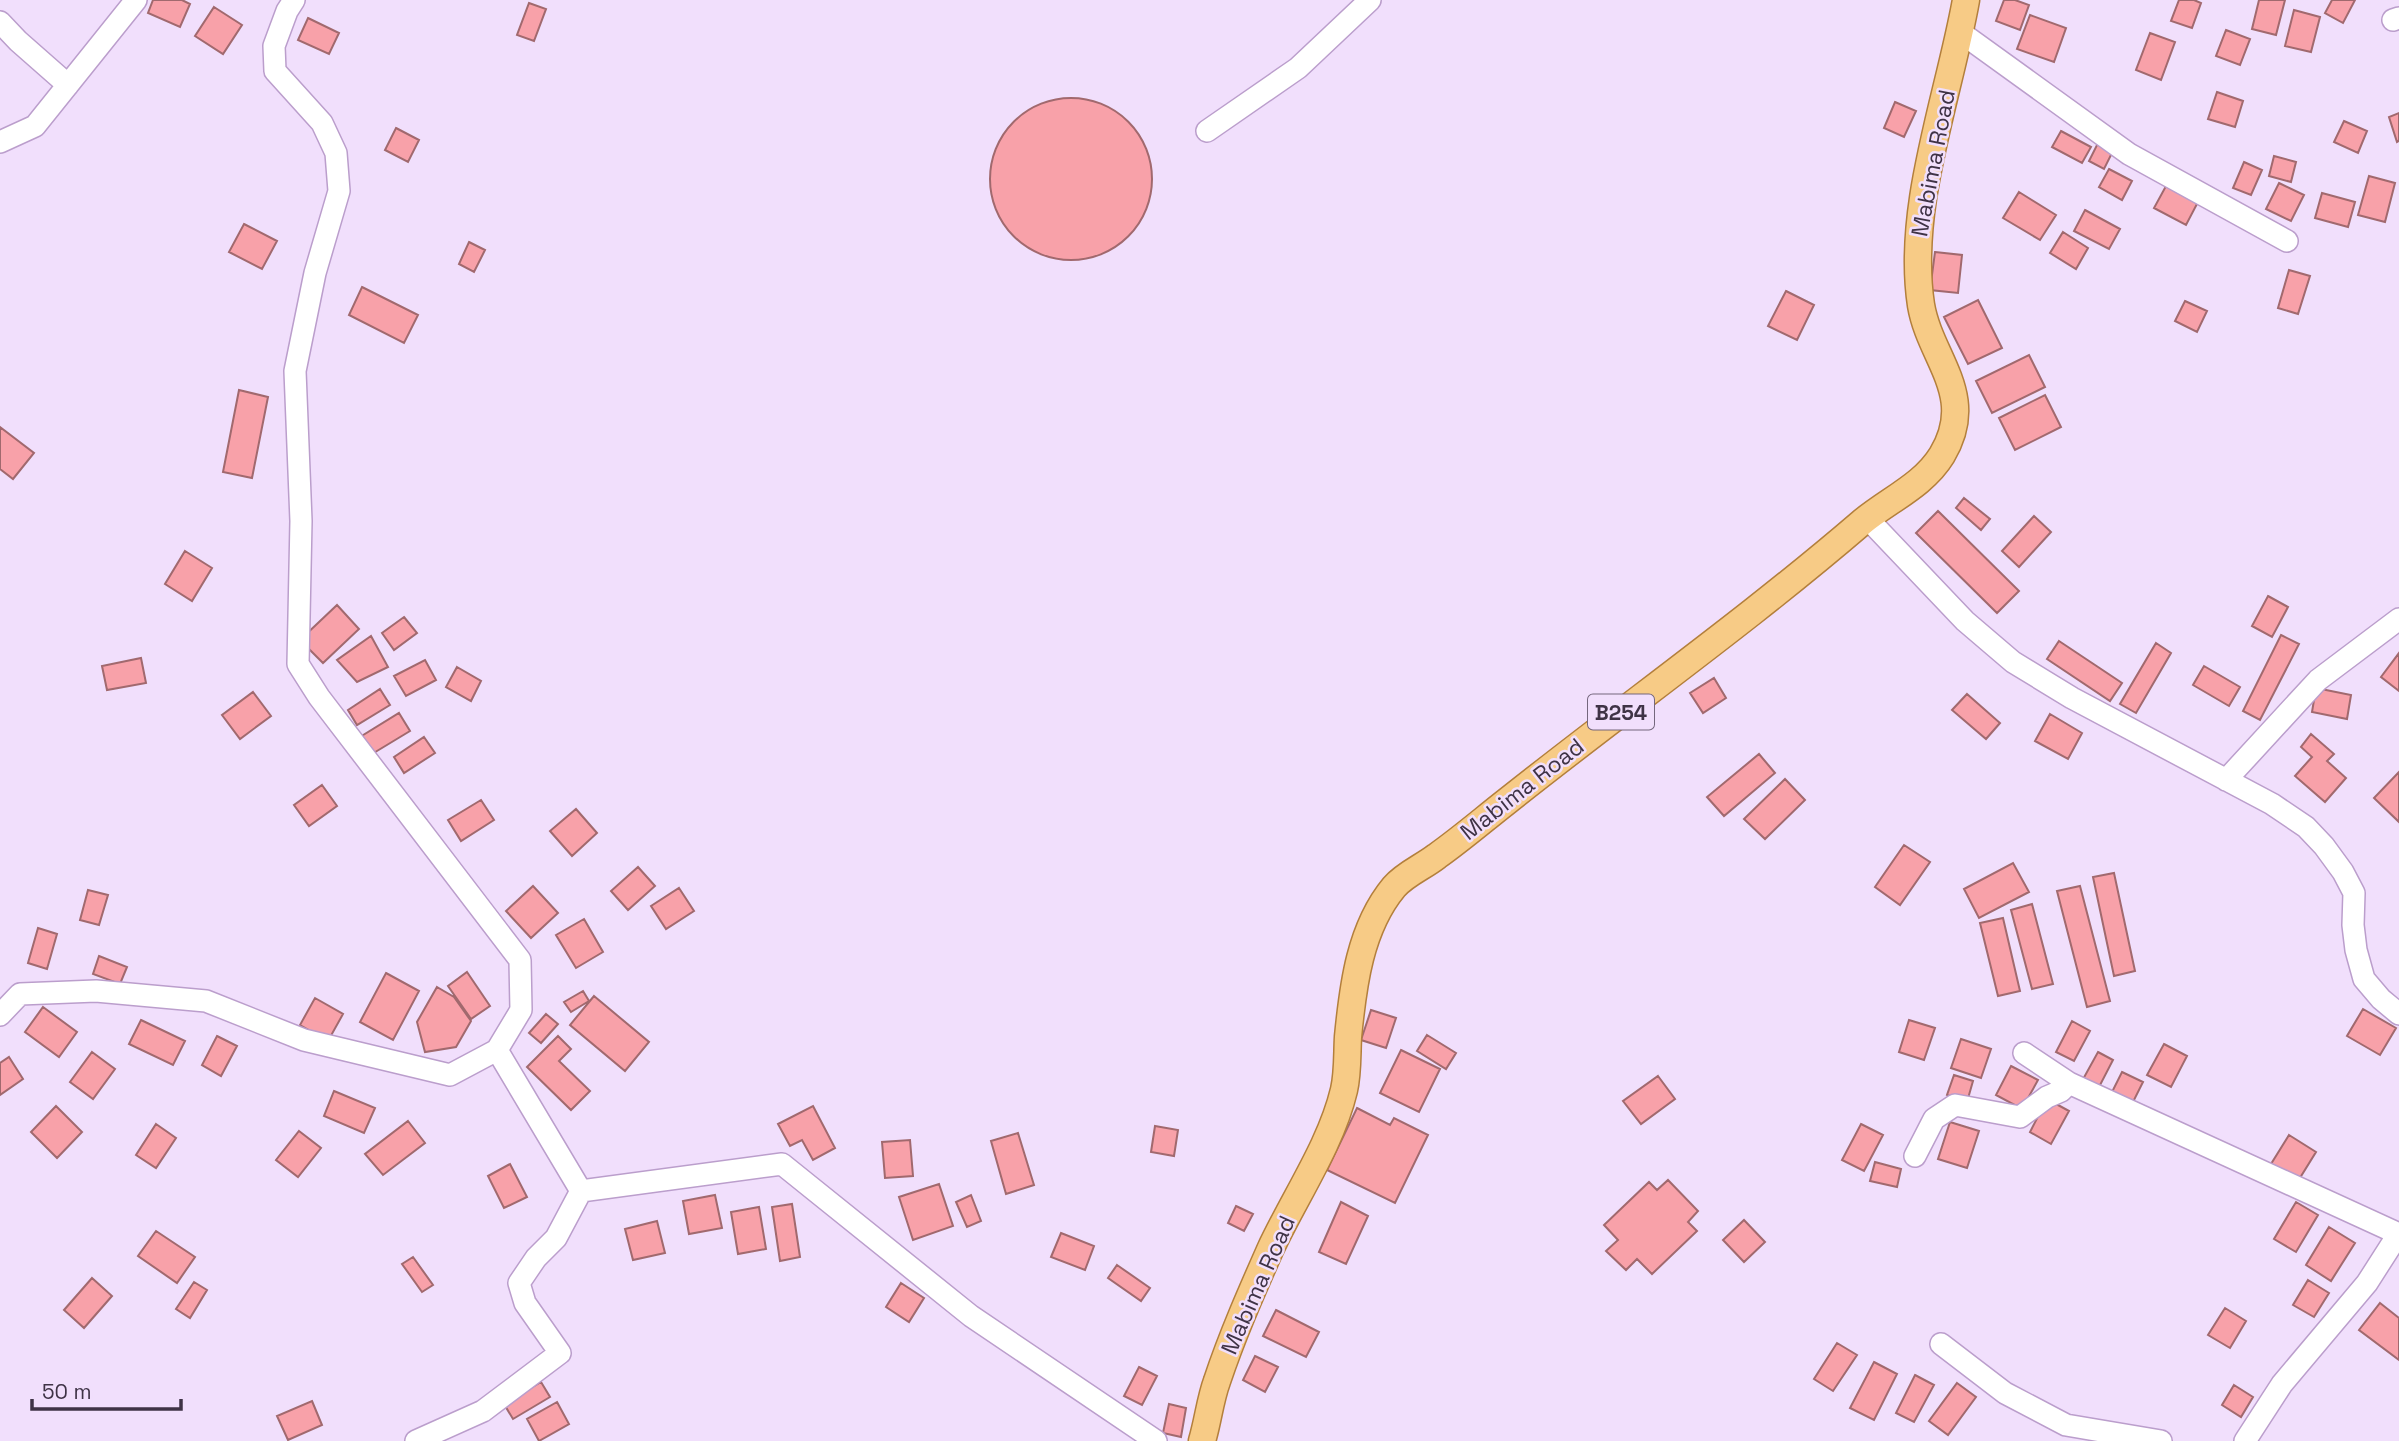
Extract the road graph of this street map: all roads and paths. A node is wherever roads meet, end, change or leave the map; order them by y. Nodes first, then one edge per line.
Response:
1 (136, 0) edge
2 (295, 0) edge
3 (1370, 0) edge
4 (1966, 0) edge
5 (0, 22) edge
6 (1960, 32) junction
7 (68, 86) junction
8 (1207, 131) dead end
9 (0, 142) edge
10 (2287, 241) dead end
11 (1867, 518) junction
12 (2399, 619) edge
13 (2226, 780) junction
14 (2399, 1014) edge
15 (0, 1015) edge
16 (497, 1050) junction
17 (2024, 1053) dead end
18 (2069, 1083) junction
19 (1915, 1156) dead end
20 (581, 1191) junction
21 (2399, 1233) edge
22 (1941, 1345) dead end
23 (416, 1441) edge
24 (1156, 1441) edge
25 (1202, 1441) edge
26 (2161, 1441) edge
27 (2245, 1441) edge

1 - 7 street
2 - 16 street
3 - 8 street
4 - 6 main road, Mabima Road / B254
5 - 7 street
6 - 10 street
6 - 11 main road, Mabima Road / B254
7 - 9 street
11 - 13 street
11 - 25 main road, Mabima Road / B254
12 - 13 street
13 - 14 street
15 - 16 street
16 - 20 street
17 - 18 street
18 - 19 street
18 - 21 street
20 - 23 street
20 - 24 street
21 - 27 street
22 - 26 street

